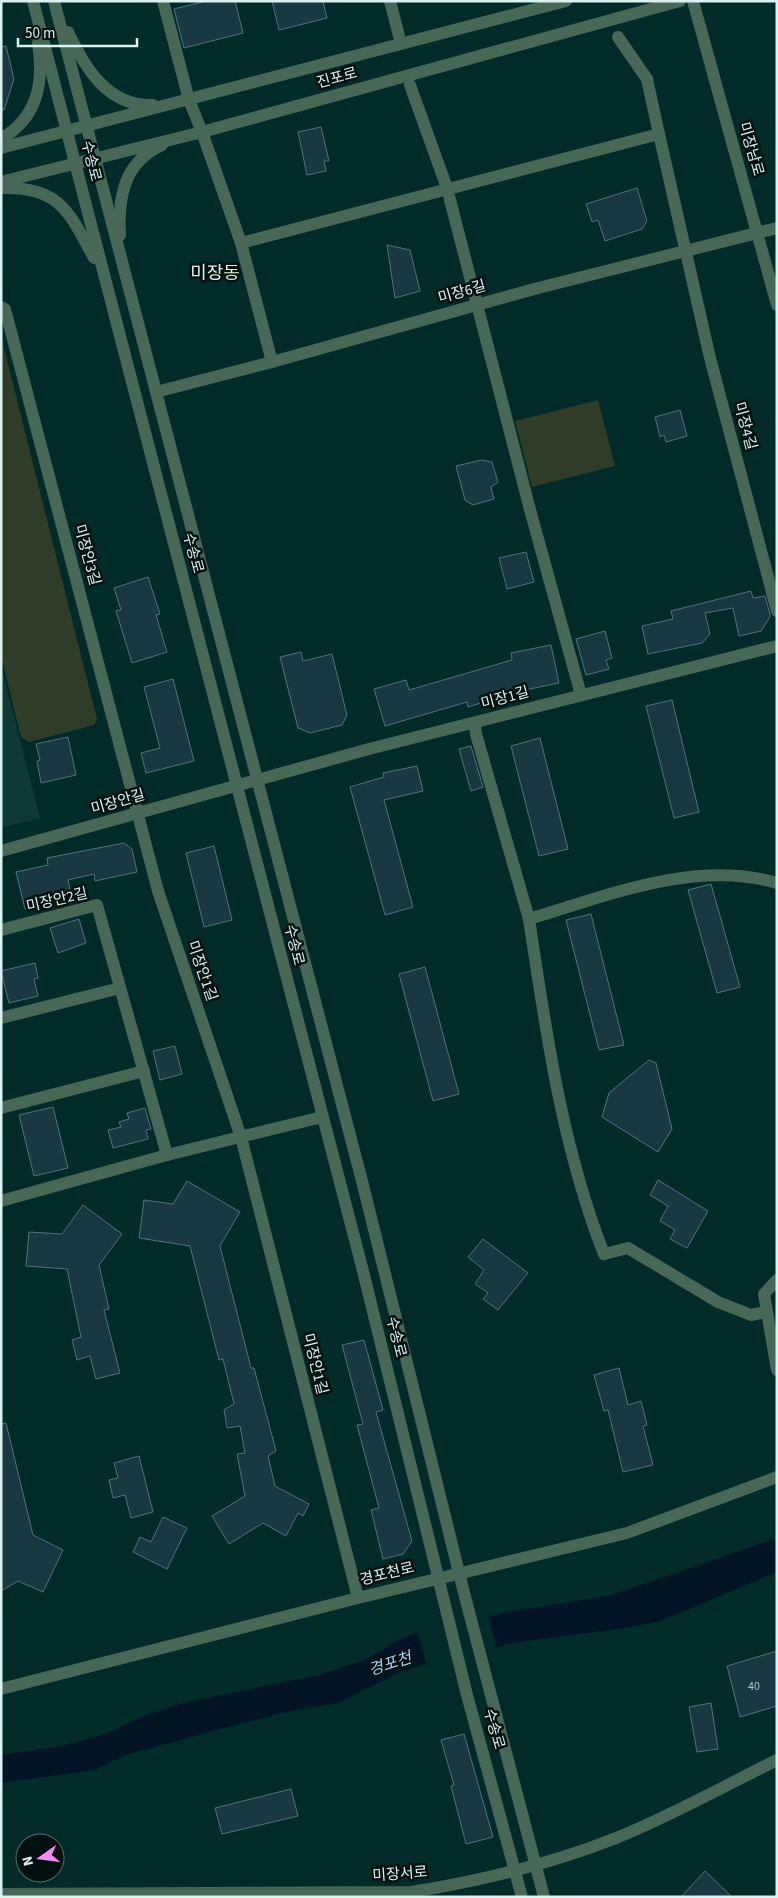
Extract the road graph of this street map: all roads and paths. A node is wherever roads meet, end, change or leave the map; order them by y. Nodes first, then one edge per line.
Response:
1 (33, 1) edge
2 (163, 1) edge
3 (390, 1) edge
4 (566, 1) edge
5 (680, 1) edge
6 (693, 1) edge
7 (55, 4) edge
8 (399, 36) dead end
9 (618, 37) dead end
10 (410, 85) dead end
11 (188, 100) junction
12 (173, 104) junction
13 (86, 126) junction
14 (67, 131) junction
15 (202, 132) junction
16 (659, 134) junction
17 (180, 137) junction
18 (1, 139) edge
19 (1, 148) edge
20 (94, 158) junction
21 (75, 163) junction
22 (1, 182) edge
23 (1, 188) edge
24 (447, 188) junction
25 (777, 228) edge
26 (758, 233) junction
27 (241, 243) junction
28 (685, 250) junction
29 (120, 257) junction
30 (103, 274) junction
31 (478, 304) junction
32 (777, 305) edge
33 (1, 307) edge
34 (272, 362) junction
35 (156, 392) junction
36 (777, 611) edge
37 (777, 646) edge
38 (581, 695) junction
39 (476, 723) junction
40 (257, 780) junction
41 (240, 784) junction
42 (138, 813) junction
43 (1, 851) edge
44 (777, 883) edge
45 (529, 919) junction
46 (1, 930) edge
47 (120, 988) junction
48 (1, 1018) edge
49 (144, 1071) junction
50 (1, 1108) edge
51 (322, 1117) junction
52 (241, 1137) junction
53 (167, 1156) junction
54 (1, 1201) edge
55 (777, 1280) edge
56 (766, 1312) junction
57 (777, 1370) edge
58 (777, 1477) edge
59 (460, 1574) junction
60 (438, 1578) junction
61 (358, 1598) junction
62 (1, 1689) edge
63 (777, 1760) edge
64 (535, 1864) junction
65 (515, 1869) junction
66 (1, 1894) edge
67 (522, 1897) edge
68 (544, 1897) edge

1 - 14 street, 수송로
1 - 18 street
2 - 11 street
3 - 8 street
4 - 11 street, 진포로
5 - 15 street, 진포로
6 - 26 street, 미장남로
7 - 12 street
7 - 13 street, 수송로
9 - 16 street, 미장4길
10 - 24 street
11 - 12 street, 진포로
11 - 15 street
12 - 13 street, 진포로
13 - 14 street, 진포로
13 - 20 street, 수송로
14 - 19 street, 진포로
14 - 21 street, 수송로
15 - 17 street, 진포로
15 - 27 street
16 - 24 street
16 - 28 street, 미장4길
17 - 20 street, 진포로
17 - 29 street
20 - 21 street, 진포로
20 - 29 street, 수송로
21 - 22 street, 진포로
21 - 30 street, 수송로
23 - 30 street
24 - 27 street
24 - 31 street
25 - 26 street, 미장6길
26 - 28 street, 미장6길
26 - 32 street, 미장남로
27 - 34 street
28 - 31 street, 미장6길
28 - 36 street, 미장4길
29 - 35 street, 수송로
30 - 41 street, 수송로
31 - 34 street, 미장6길
31 - 38 street
33 - 42 street, 미장안3길
34 - 35 street, 미장6길
35 - 40 street, 수송로
37 - 38 street, 미장1길
38 - 39 street, 미장1길
39 - 40 street, 미장1길
39 - 45 street
40 - 41 street, 미장1길
40 - 59 street, 수송로
41 - 42 street, 미장안길
41 - 51 street, 수송로
42 - 43 street, 미장안길
42 - 52 street, 미장안1길
44 - 45 street
45 - 56 street
46 - 47 street, 미장안2길
47 - 48 street
47 - 49 street, 미장안2길
49 - 50 street
49 - 53 street, 미장안2길
51 - 52 street
51 - 60 street, 수송로
52 - 53 street
52 - 61 street, 미장안1길
53 - 54 street
55 - 56 street
56 - 57 street
58 - 59 street, 경포천로
59 - 60 street, 경포천로
59 - 64 street, 수송로
60 - 61 street, 경포천로
60 - 65 street, 수송로
61 - 62 street, 경포천로
63 - 64 street, 미장서로
64 - 65 street, 미장서로
64 - 68 street, 수송로
65 - 66 street, 미장서로
65 - 67 street, 수송로

